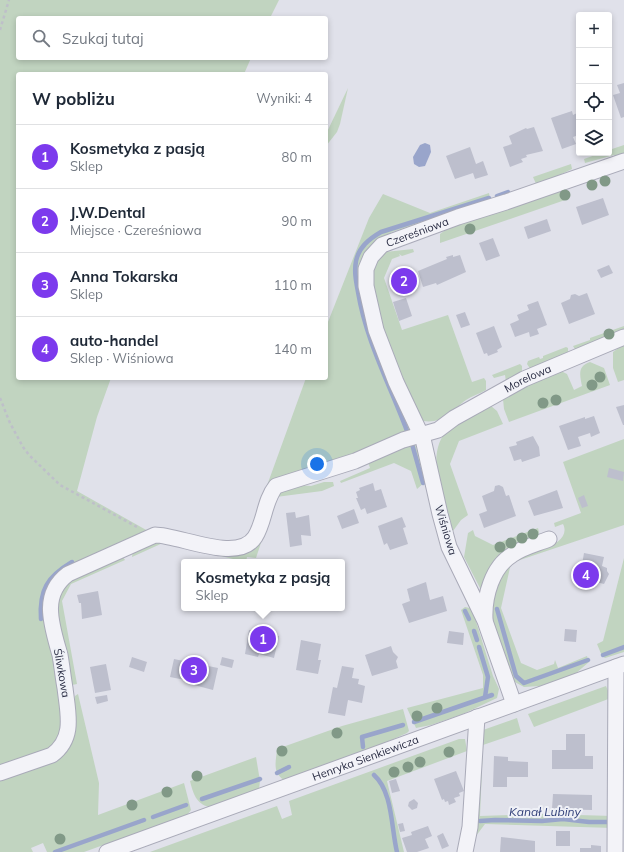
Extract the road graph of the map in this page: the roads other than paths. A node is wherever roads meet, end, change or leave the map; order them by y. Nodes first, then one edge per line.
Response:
1 (624, 161) edge
2 (624, 337) edge
3 (438, 430) junction
4 (421, 435) junction
5 (428, 458) junction
6 (276, 486) joint
7 (549, 538) dead end
8 (485, 621) junction
9 (620, 666) edge
10 (514, 704) junction
11 (477, 717) junction
12 (0, 773) edge
13 (107, 852) edge
14 (465, 852) edge
15 (615, 852) edge

1 - 4 street, Czereśniowa
2 - 3 street, Morelowa
3 - 4 street, Morelowa
3 - 5 street, Morelowa
4 - 5 street, Wiśniowa
4 - 6 street, Morelowa
5 - 8 street, Wiśniowa
6 - 12 street, Śliwkowa
7 - 8 street, Wiśniowa
8 - 10 street, Wiśniowa
9 - 10 street, Henryka Sienkiewicza
9 - 15 street
10 - 11 street, Henryka Sienkiewicza
11 - 13 street, Henryka Sienkiewicza
11 - 14 street

